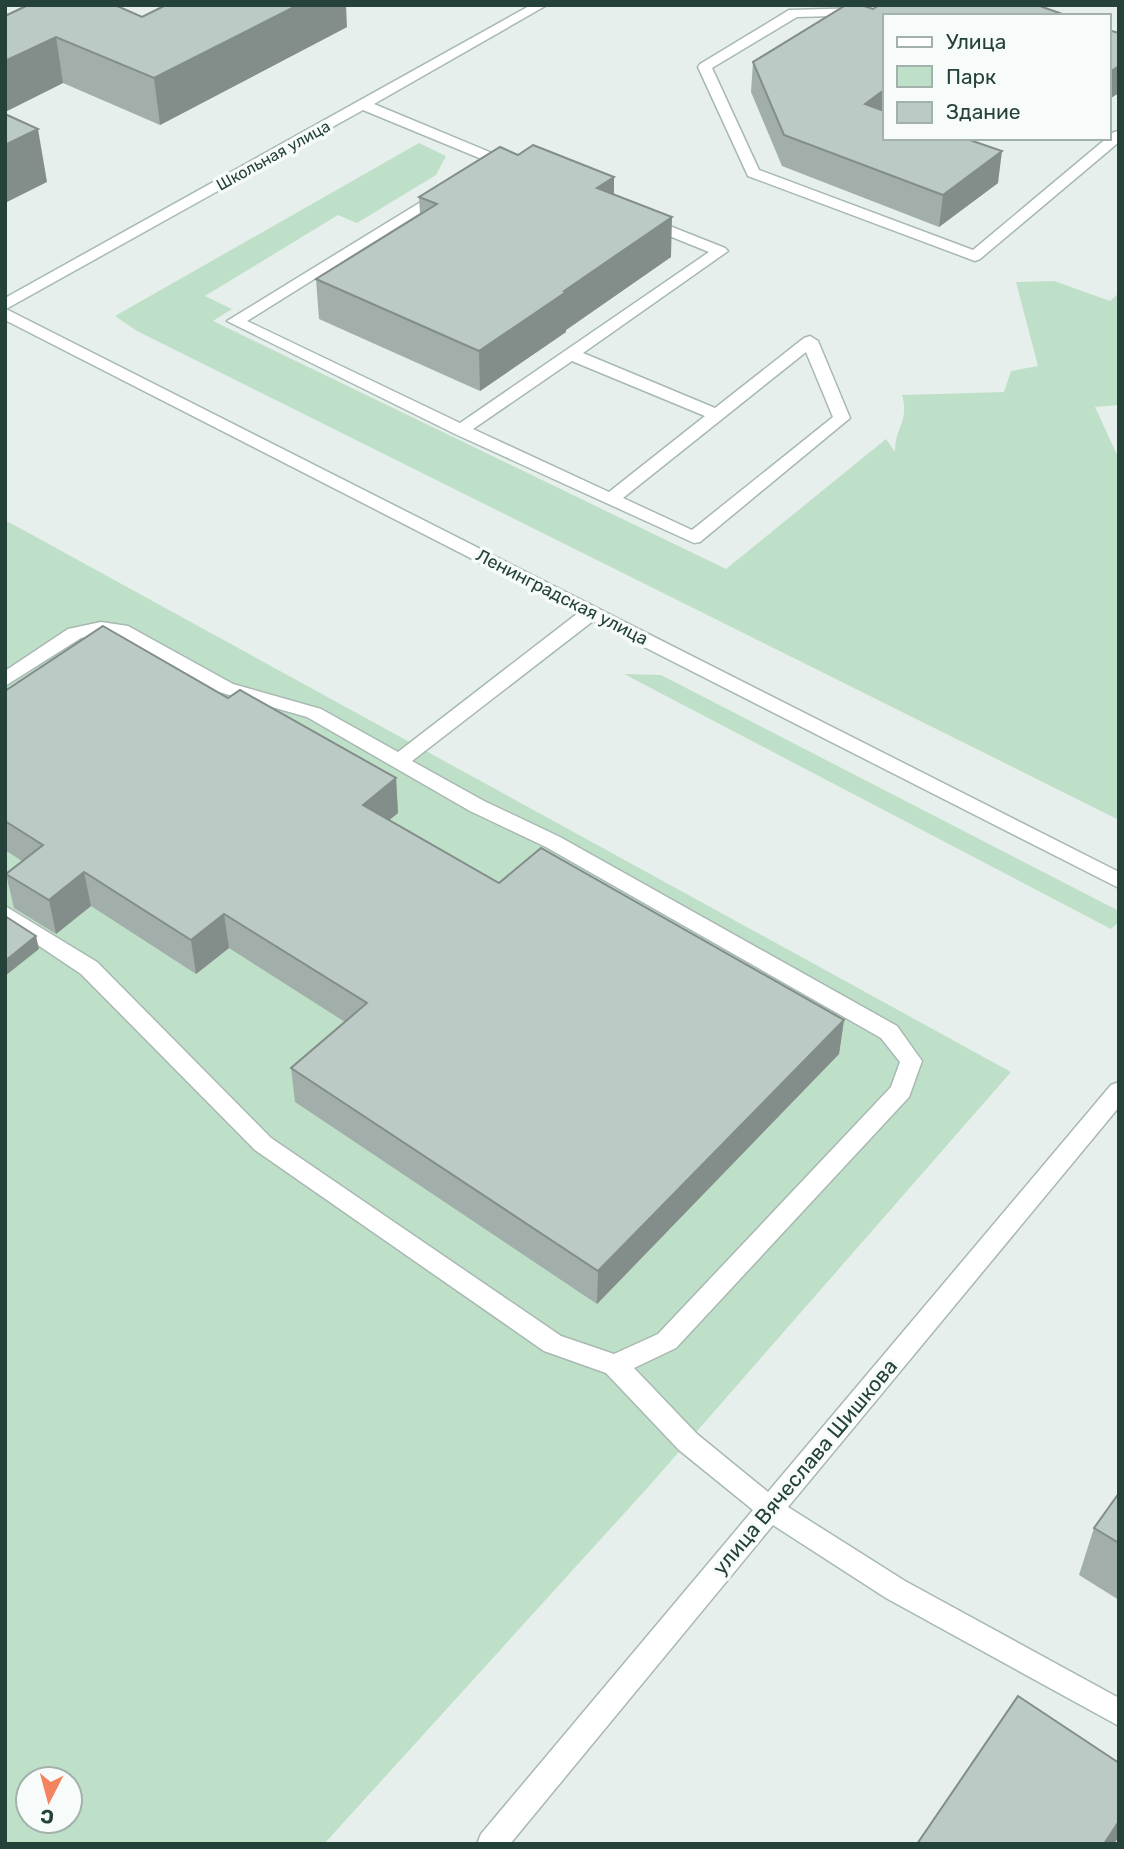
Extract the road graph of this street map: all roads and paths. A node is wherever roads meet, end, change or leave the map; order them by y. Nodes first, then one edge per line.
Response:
1 (503, 5) edge
2 (541, 5) edge
3 (791, 9) edge
4 (876, 12) edge
5 (524, 14) junction
6 (363, 106) junction
7 (1119, 135) edge
8 (520, 170) edge
9 (460, 182) edge
10 (633, 216) edge
11 (5, 305) edge
12 (5, 314) edge
13 (573, 355) junction
14 (716, 415) junction
15 (461, 430) junction
16 (611, 499) junction
17 (592, 612) junction
18 (5, 680) edge
19 (399, 761) junction
20 (1119, 881) edge
21 (5, 913) edge
22 (1119, 1091) edge
23 (615, 1365) junction
24 (771, 1508) junction
25 (1119, 1713) edge
26 (491, 1844) edge

1 - 5 street
2 - 5 street, Школьная улица
3 - 4 street
3 - 7 street
5 - 6 street, Школьная улица
6 - 8 street
6 - 11 street, Школьная улица
9 - 15 street
10 - 13 street
12 - 17 street, Ленинградская улица
13 - 14 street
13 - 15 street
14 - 16 street
14 - 16 street
15 - 16 street
17 - 19 street
17 - 20 street, Ленинградская улица
18 - 19 street
19 - 23 street
21 - 23 street
22 - 24 street, улица Вячеслава Шишкова
23 - 24 street
24 - 25 street
24 - 26 street, улица Вячеслава Шишкова

